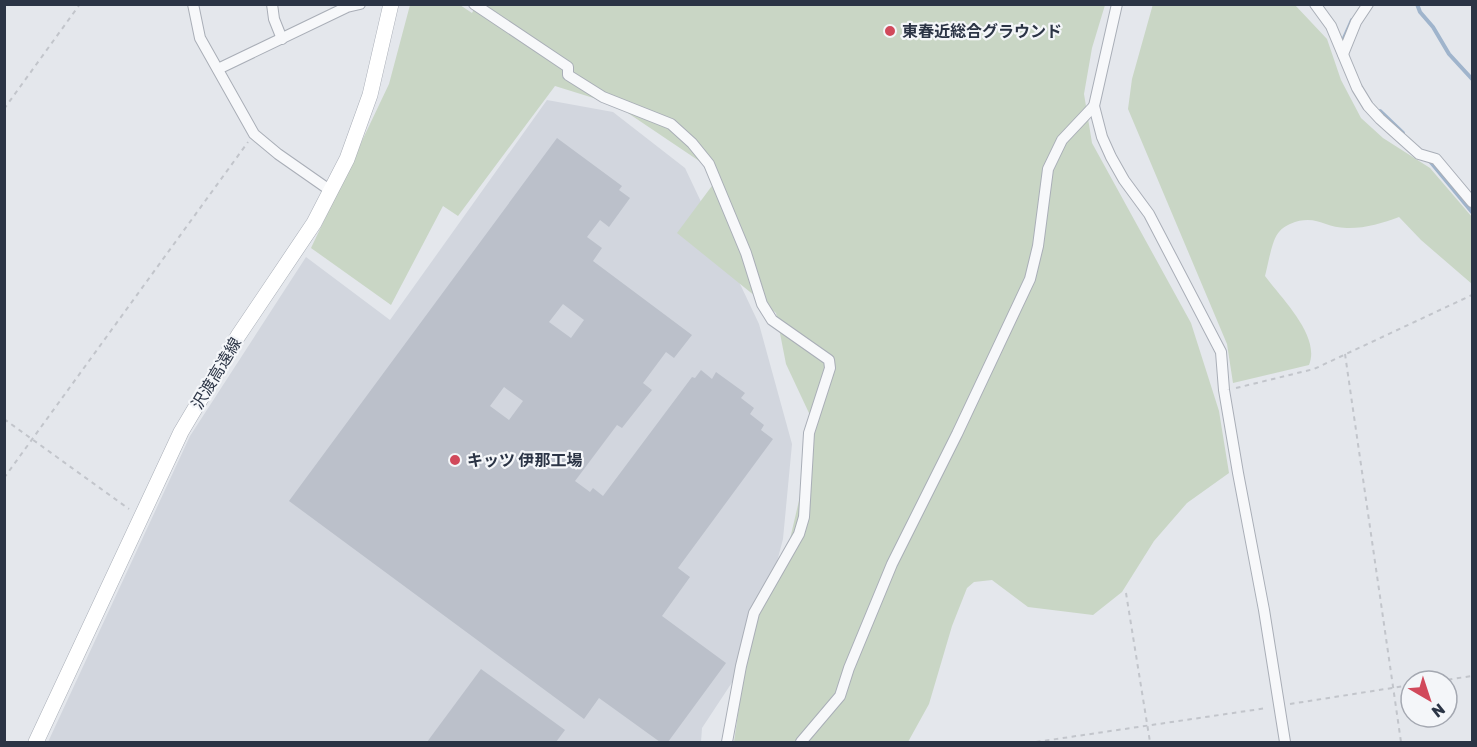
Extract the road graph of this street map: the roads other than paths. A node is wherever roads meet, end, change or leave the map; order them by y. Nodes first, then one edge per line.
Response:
1 (194, 4) edge
2 (272, 4) edge
3 (391, 4) edge
4 (474, 4) edge
5 (1117, 4) edge
6 (1315, 4) edge
7 (1368, 4) edge
8 (356, 5) edge
9 (282, 39) junction
10 (1343, 54) junction
11 (218, 69) junction
12 (1094, 106) junction
13 (331, 191) junction
14 (1473, 202) edge
15 (36, 742) edge
16 (729, 742) edge
17 (801, 742) edge
18 (1285, 742) edge

1 - 11 street
2 - 9 street
3 - 13 main road, 沢渡高遠線
4 - 16 street
5 - 12 street
6 - 10 street
7 - 10 street
8 - 9 street
9 - 11 street
10 - 14 street
11 - 13 street
12 - 17 street
12 - 18 street
13 - 15 main road, 沢渡高遠線

